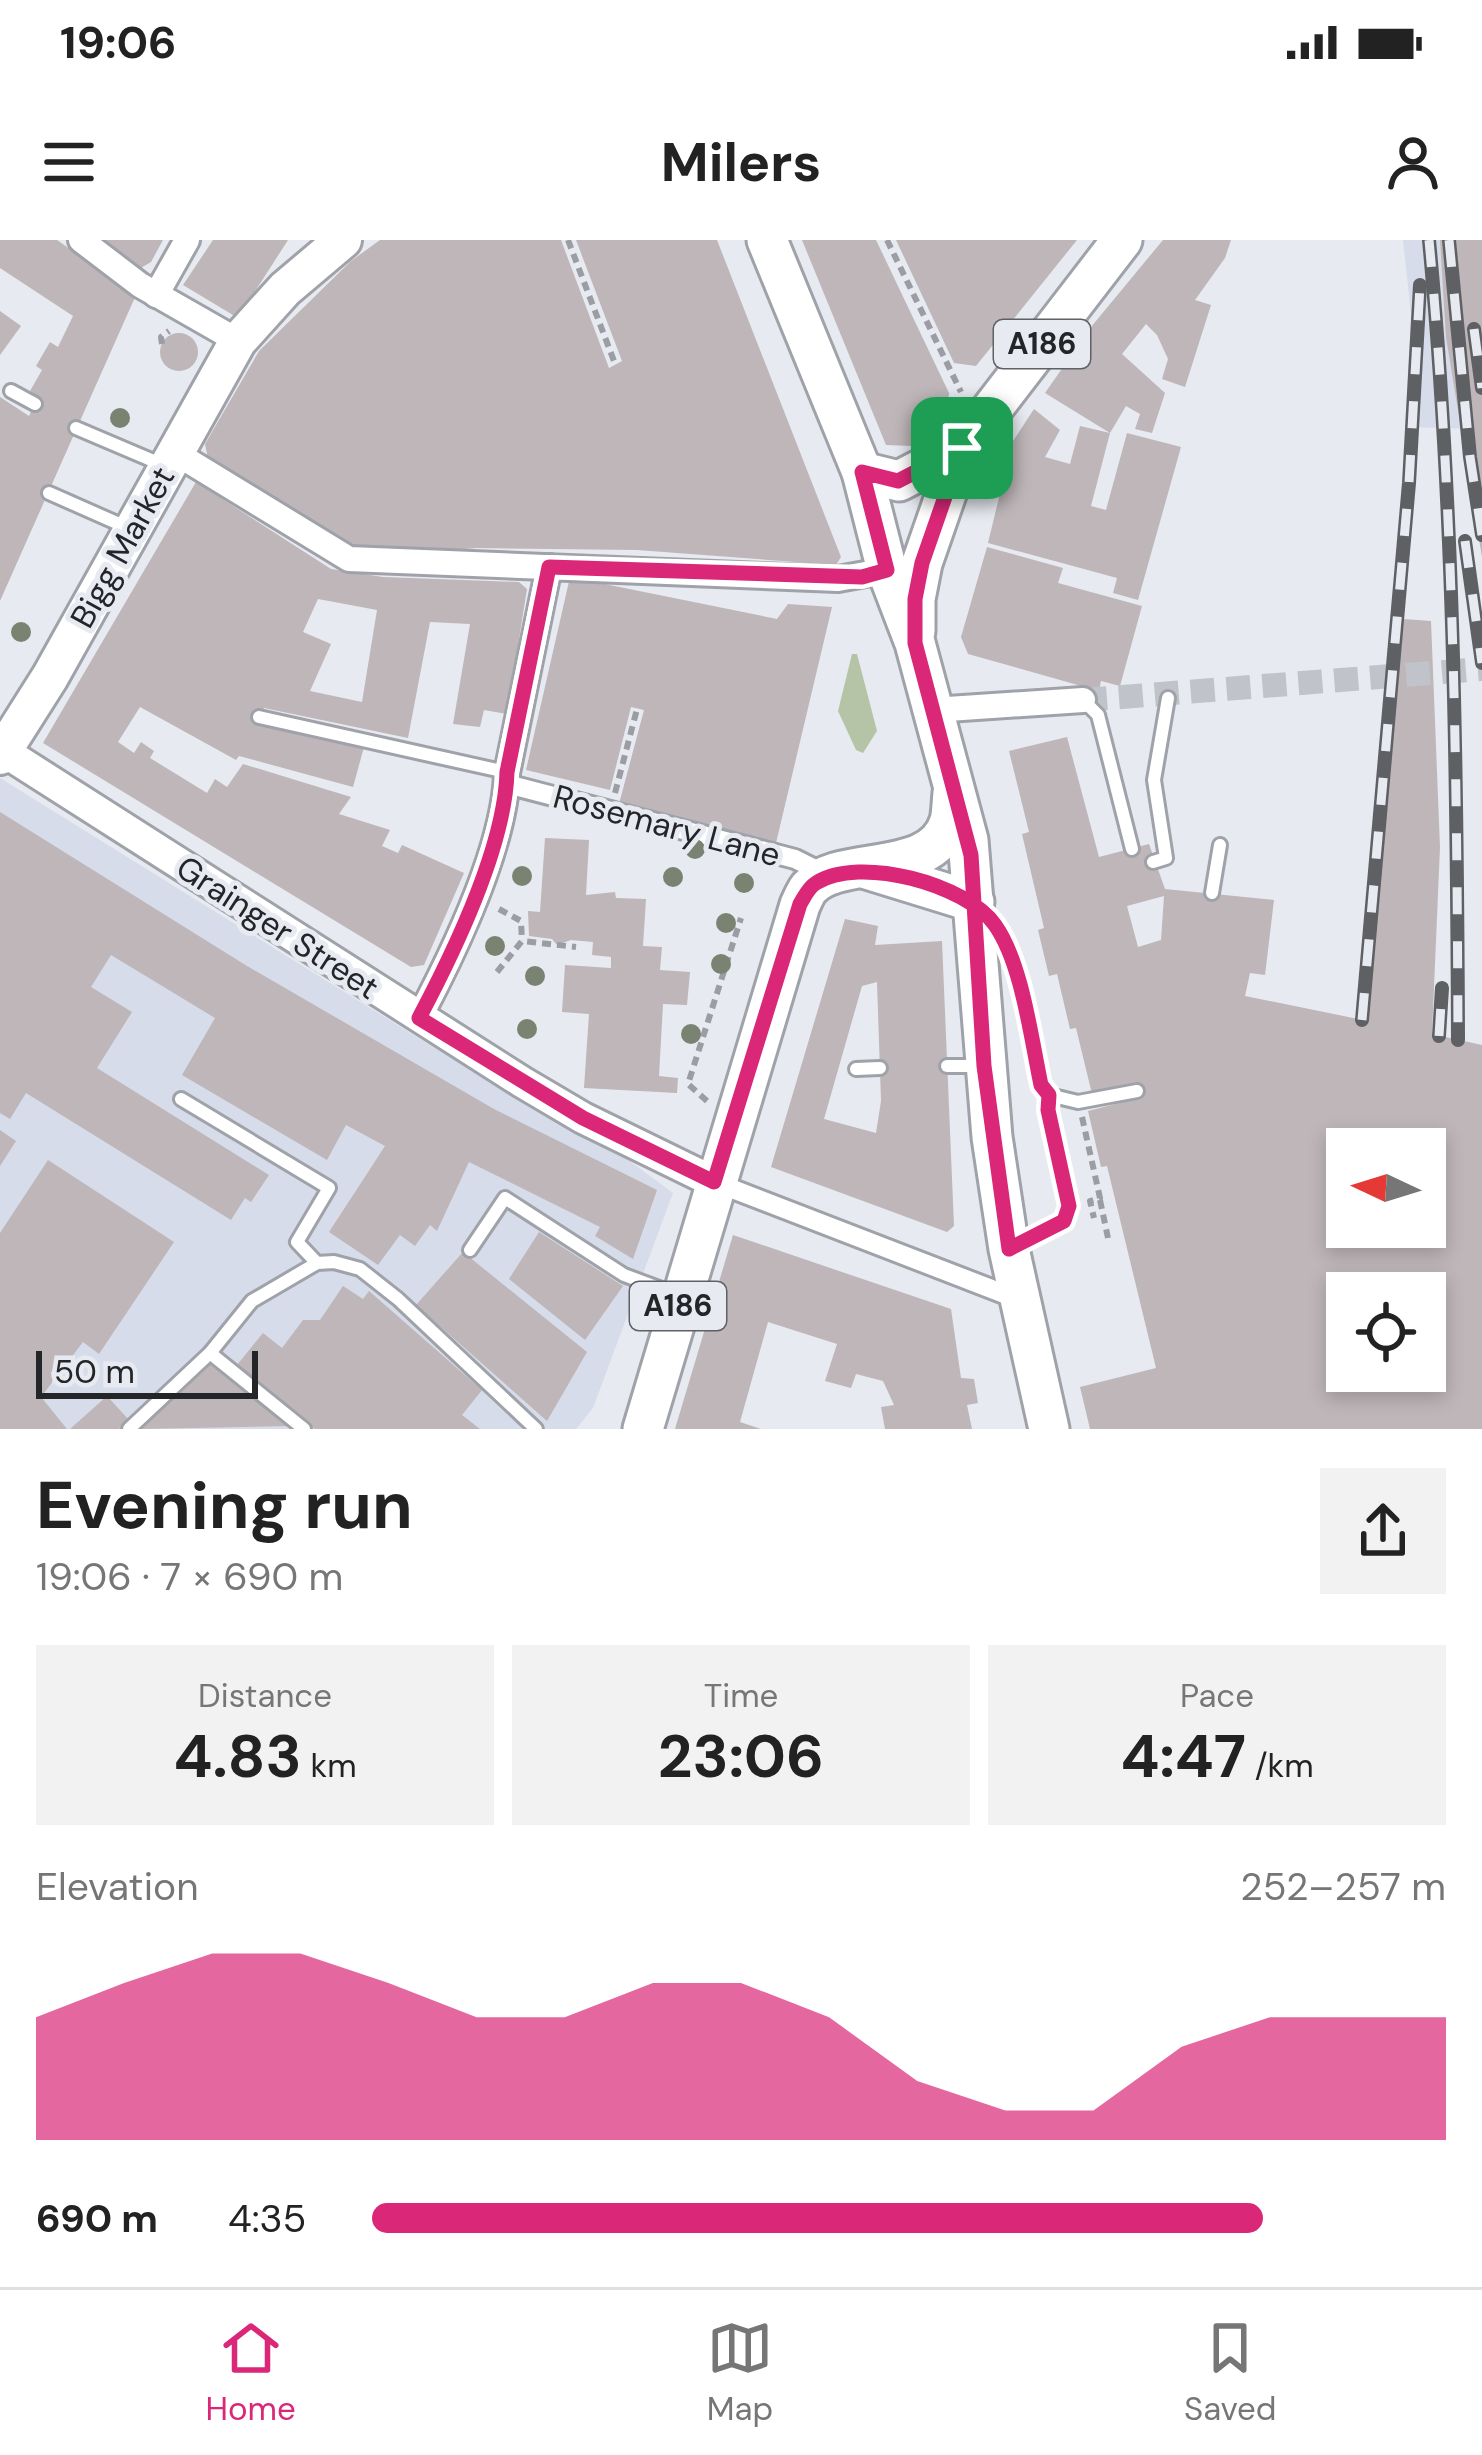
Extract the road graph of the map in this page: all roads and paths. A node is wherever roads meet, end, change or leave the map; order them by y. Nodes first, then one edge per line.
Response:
1 (81, 240) edge
2 (187, 240) edge
3 (343, 240) edge
4 (568, 240) edge
5 (766, 240) edge
6 (886, 240) edge
7 (1121, 240) edge
8 (156, 295) junction
9 (172, 330) dead end
10 (238, 341) junction
11 (162, 344) dead end
12 (614, 361) dead end
13 (11, 391) dead end
14 (35, 404) dead end
15 (76, 428) dead end
16 (970, 438) junction
17 (170, 459) junction
18 (862, 472) junction
19 (49, 493) dead end
20 (132, 530) junction
21 (882, 552) junction
22 (549, 567) junction
23 (915, 643) junction
24 (1168, 698) dead end
25 (1083, 700) joint
26 (637, 709) dead end
27 (933, 710) junction
28 (259, 716) dead end
29 (1, 752) edge
30 (507, 778) junction
31 (953, 788) junction
32 (615, 792) dead end
33 (1220, 845) dead end
34 (1132, 849) dead end
35 (1154, 862) dead end
36 (849, 872) junction
37 (1212, 893) dead end
38 (473, 899) junction
39 (974, 902) junction
40 (741, 918) dead end
41 (521, 941) junction
42 (575, 947) dead end
43 (497, 972) dead end
44 (419, 1018) junction
45 (880, 1068) dead end
46 (856, 1069) dead end
47 (1137, 1091) dead end
48 (1049, 1095) junction
49 (181, 1099) dead end
50 (1078, 1102) junction
51 (733, 1122) junction
52 (714, 1182) junction
53 (1108, 1238) dead end
54 (1009, 1249) junction
55 (470, 1250) dead end
56 (317, 1263) junction
57 (681, 1296) junction
58 (1020, 1300) junction
59 (210, 1353) junction
60 (133, 1425) edge
61 (304, 1429) edge
62 (536, 1429) edge
63 (643, 1429) edge
64 (1048, 1429) edge

1 - 8 street
2 - 8 street
3 - 10 main road, Bigg Market
4 - 12 path
5 - 18 main road
6 - 16 path
7 - 16 main road, A186
8 - 10 street
9 - 11 path
10 - 17 main road, Bigg Market
13 - 14 lane
15 - 17 lane
16 - 18 main road, A186
16 - 23 main road, A186
17 - 20 main road, Bigg Market
17 - 22 street
18 - 21 main road
19 - 20 lane
20 - 29 main road, Bigg Market
21 - 22 street
21 - 23 main road
22 - 30 street
23 - 27 main road, A186
24 - 35 lane
25 - 27 street
25 - 34 lane
26 - 32 path
27 - 31 main road, A186
28 - 30 lane
29 - 44 street, Grainger Street
30 - 36 street, Rosemary Lane
30 - 38 street
31 - 36 main road, A186
31 - 39 main road, A186
33 - 37 lane
36 - 39 main road
36 - 51 main road, A186
38 - 41 path
38 - 44 street
39 - 48 lane
39 - 54 main road, A186
40 - 51 path
41 - 42 path
41 - 43 path
44 - 52 street, Grainger Street
45 - 46 lane
47 - 50 lane
48 - 50 lane
48 - 54 lane
49 - 56 lane
50 - 53 path
51 - 52 main road, A186
52 - 57 main road, A186
52 - 58 street, Grainger Street
54 - 58 main road, A186
55 - 57 lane
56 - 59 lane
56 - 62 lane
57 - 63 main road, A186
58 - 64 main road, A186
59 - 60 lane
59 - 61 lane

